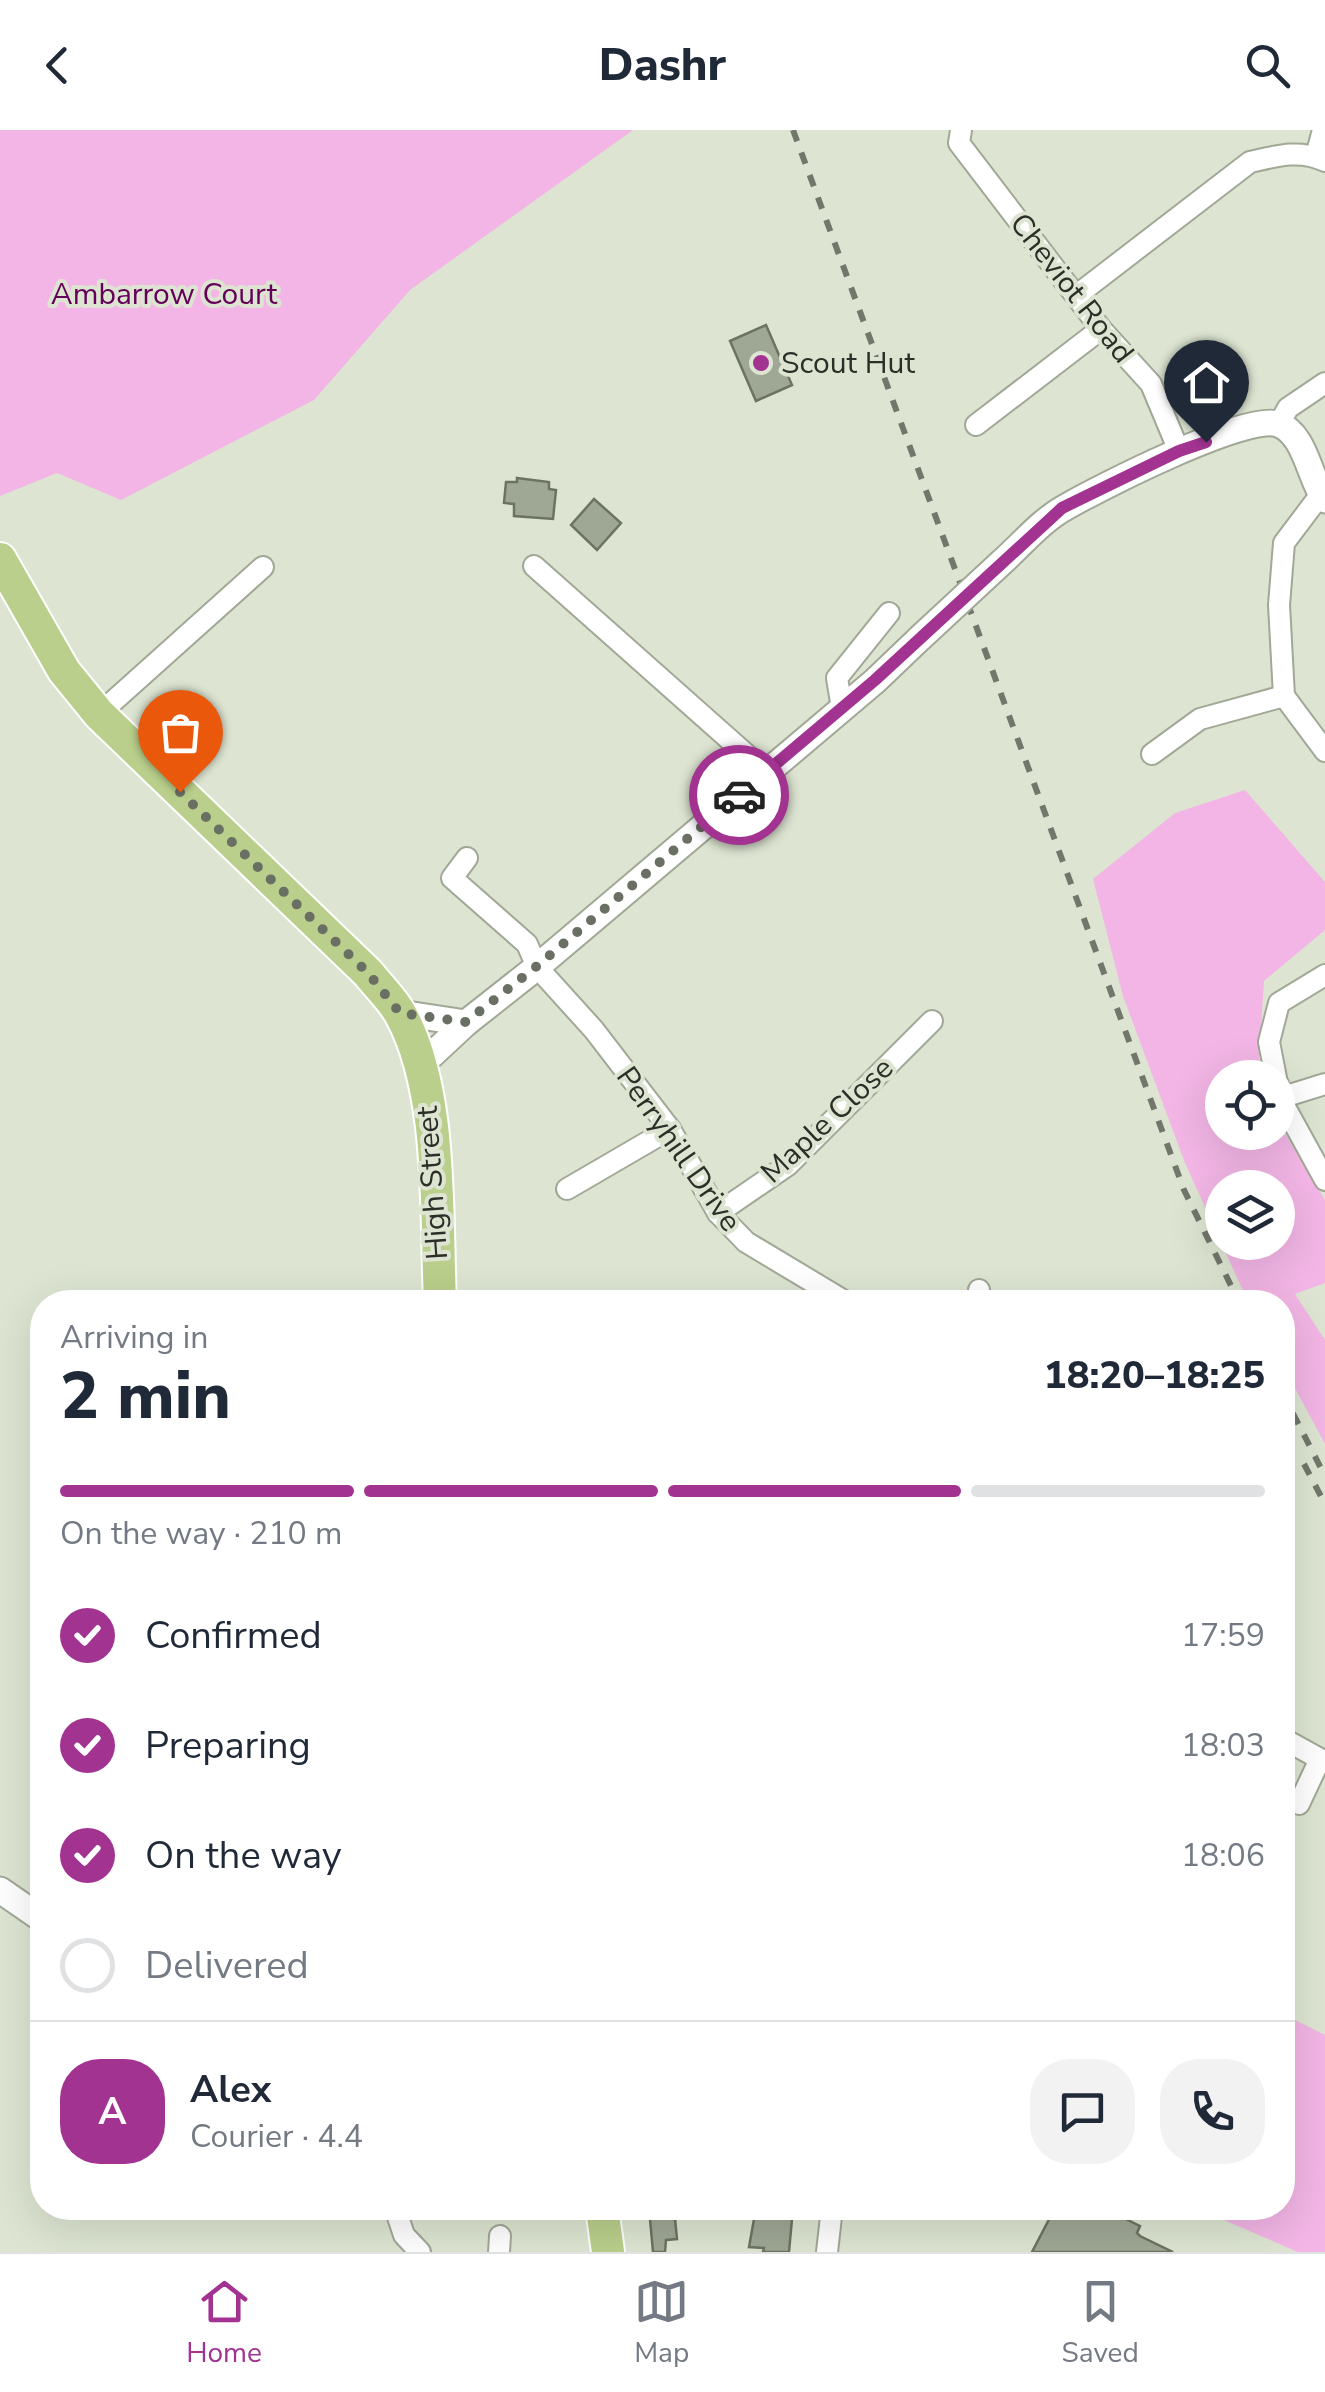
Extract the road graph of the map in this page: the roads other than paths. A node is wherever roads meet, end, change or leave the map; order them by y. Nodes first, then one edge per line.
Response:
1 (960, 130) edge
2 (1322, 130) edge
3 (1320, 158) edge
4 (1077, 295) junction
5 (1101, 328) junction
6 (1325, 382) edge
7 (1279, 424) junction
8 (976, 425) dead end
9 (1179, 451) junction
10 (1323, 497) edge
11 (0, 559) edge
12 (534, 566) dead end
13 (264, 567) dead end
14 (889, 613) dead end
15 (1284, 696) junction
16 (842, 708) junction
17 (100, 714) junction
18 (1325, 751) edge
19 (1152, 754) dead end
20 (766, 772) junction
21 (467, 858) dead end
22 (537, 966) junction
23 (1325, 975) edge
24 (400, 1013) junction
25 (932, 1021) dead end
26 (466, 1022) junction
27 (1272, 1060) edge
28 (422, 1064) junction
29 (1325, 1084) edge
30 (1295, 1085) edge
31 (1295, 1120) edge
32 (670, 1128) junction
33 (1325, 1180) edge
34 (567, 1190) dead end
35 (718, 1213) junction
36 (439, 1290) edge
37 (823, 1290) edge
38 (1295, 1745) edge
39 (1299, 1804) dead end
40 (0, 1890) edge
41 (30, 1910) edge
42 (399, 2220) edge
43 (604, 2220) edge
44 (831, 2220) edge
45 (420, 2252) edge
46 (608, 2252) edge
47 (827, 2252) edge

1 - 4 street, Cheviot Road
2 - 3 street
3 - 4 street
4 - 5 street, Cheviot Road
5 - 8 street
5 - 9 street, Cheviot Road
6 - 7 street
7 - 9 street
7 - 10 street
9 - 16 street, bridge
10 - 15 street
11 - 17 main road, High Street
12 - 20 street
13 - 17 street
14 - 16 street
15 - 18 street
15 - 19 street
16 - 20 street
17 - 24 main road, High Street
20 - 22 street
21 - 22 street, Perryhill Drive
22 - 26 street
22 - 32 street, Perryhill Drive
23 - 27 street
24 - 26 street
24 - 28 main road, High Street
25 - 35 street, Maple Close
26 - 28 street
28 - 36 main road, High Street
29 - 30 street
31 - 33 street
32 - 34 street
32 - 35 street, Perryhill Drive
35 - 37 street, Perryhill Drive
38 - 39 street
40 - 41 street
42 - 45 street
43 - 46 main road
44 - 47 street

